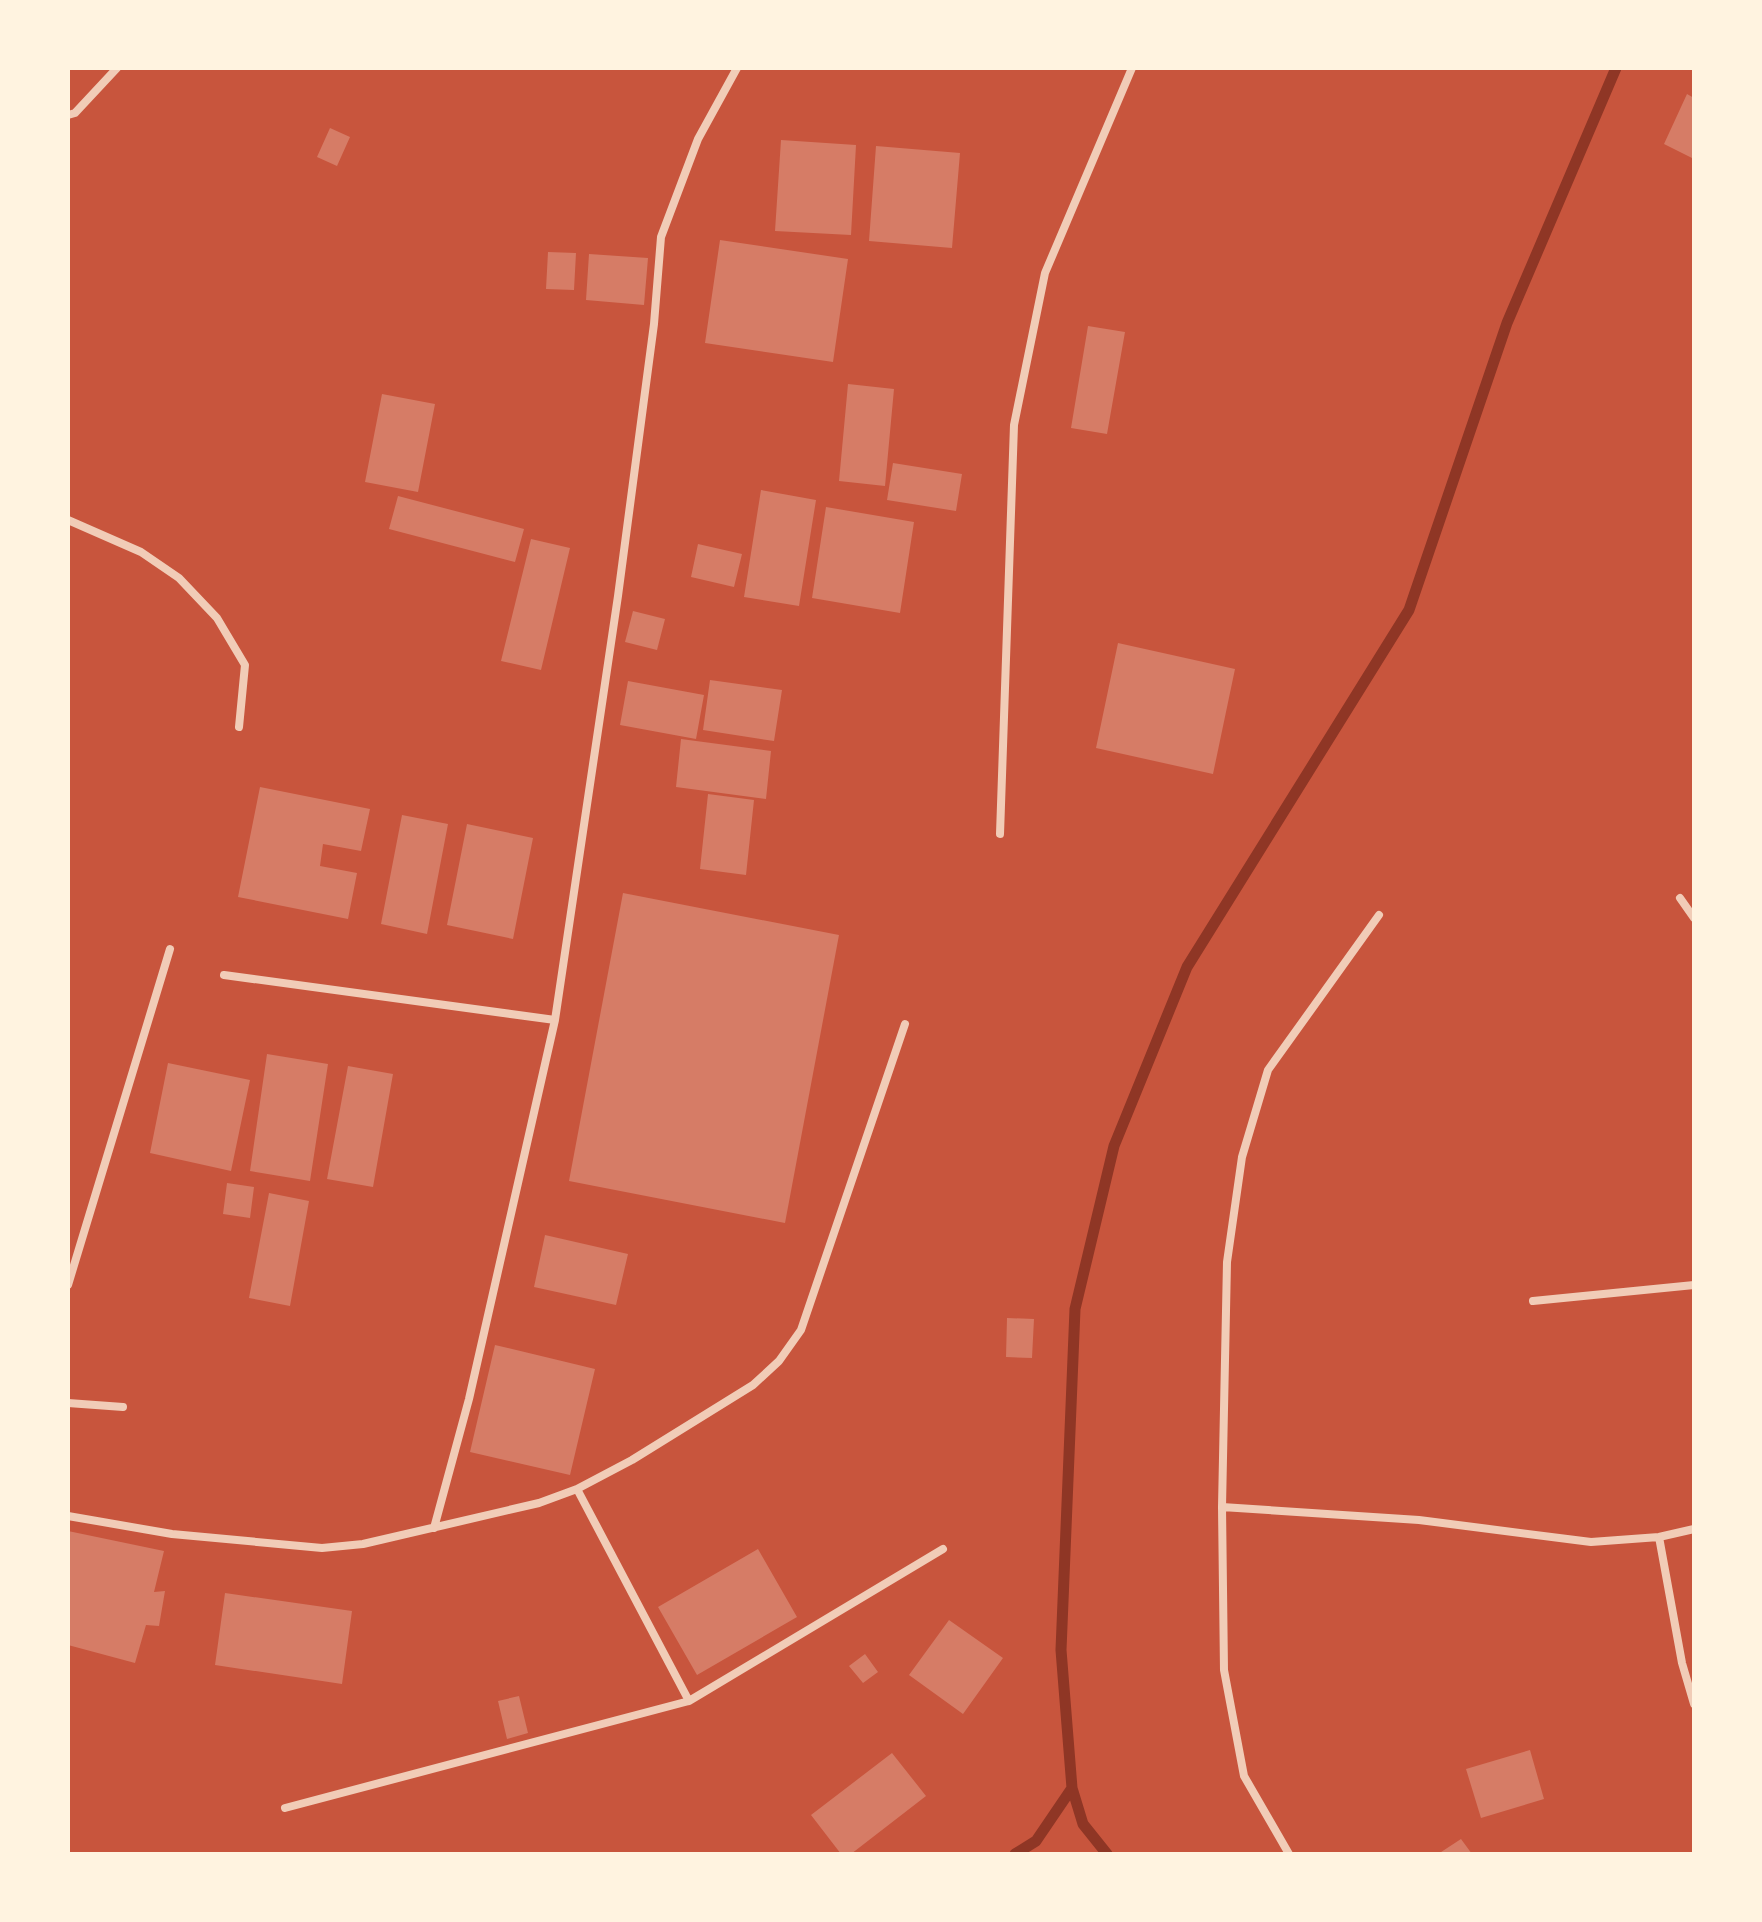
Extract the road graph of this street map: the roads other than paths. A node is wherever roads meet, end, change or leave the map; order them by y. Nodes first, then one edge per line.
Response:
1 (116, 68) edge
2 (737, 68) edge
3 (1132, 68) edge
4 (68, 114) edge
5 (68, 520) edge
6 (240, 727) dead end
7 (1000, 834) dead end
8 (1680, 898) dead end
9 (1379, 915) dead end
10 (1694, 918) edge
11 (170, 949) dead end
12 (224, 975) dead end
13 (555, 1020) junction
14 (905, 1024) dead end
15 (68, 1285) edge
16 (1694, 1285) edge
17 (1533, 1301) dead end
18 (68, 1403) edge
19 (124, 1407) dead end
20 (578, 1489) junction
21 (1222, 1507) junction
22 (68, 1516) edge
23 (434, 1528) junction
24 (1694, 1529) edge
25 (1658, 1537) junction
26 (943, 1549) dead end
27 (689, 1701) junction
28 (1694, 1704) edge
29 (284, 1808) dead end
30 (1289, 1854) edge

1 - 4 lane
2 - 13 lane
3 - 7 lane
5 - 6 lane
8 - 10 lane
9 - 21 lane
11 - 15 lane
12 - 13 lane
13 - 23 lane
14 - 20 lane
16 - 17 lane
18 - 19 lane
20 - 23 lane
20 - 27 lane
21 - 25 lane
21 - 30 lane
22 - 23 lane
24 - 25 lane
25 - 28 lane
26 - 27 lane
27 - 29 lane

